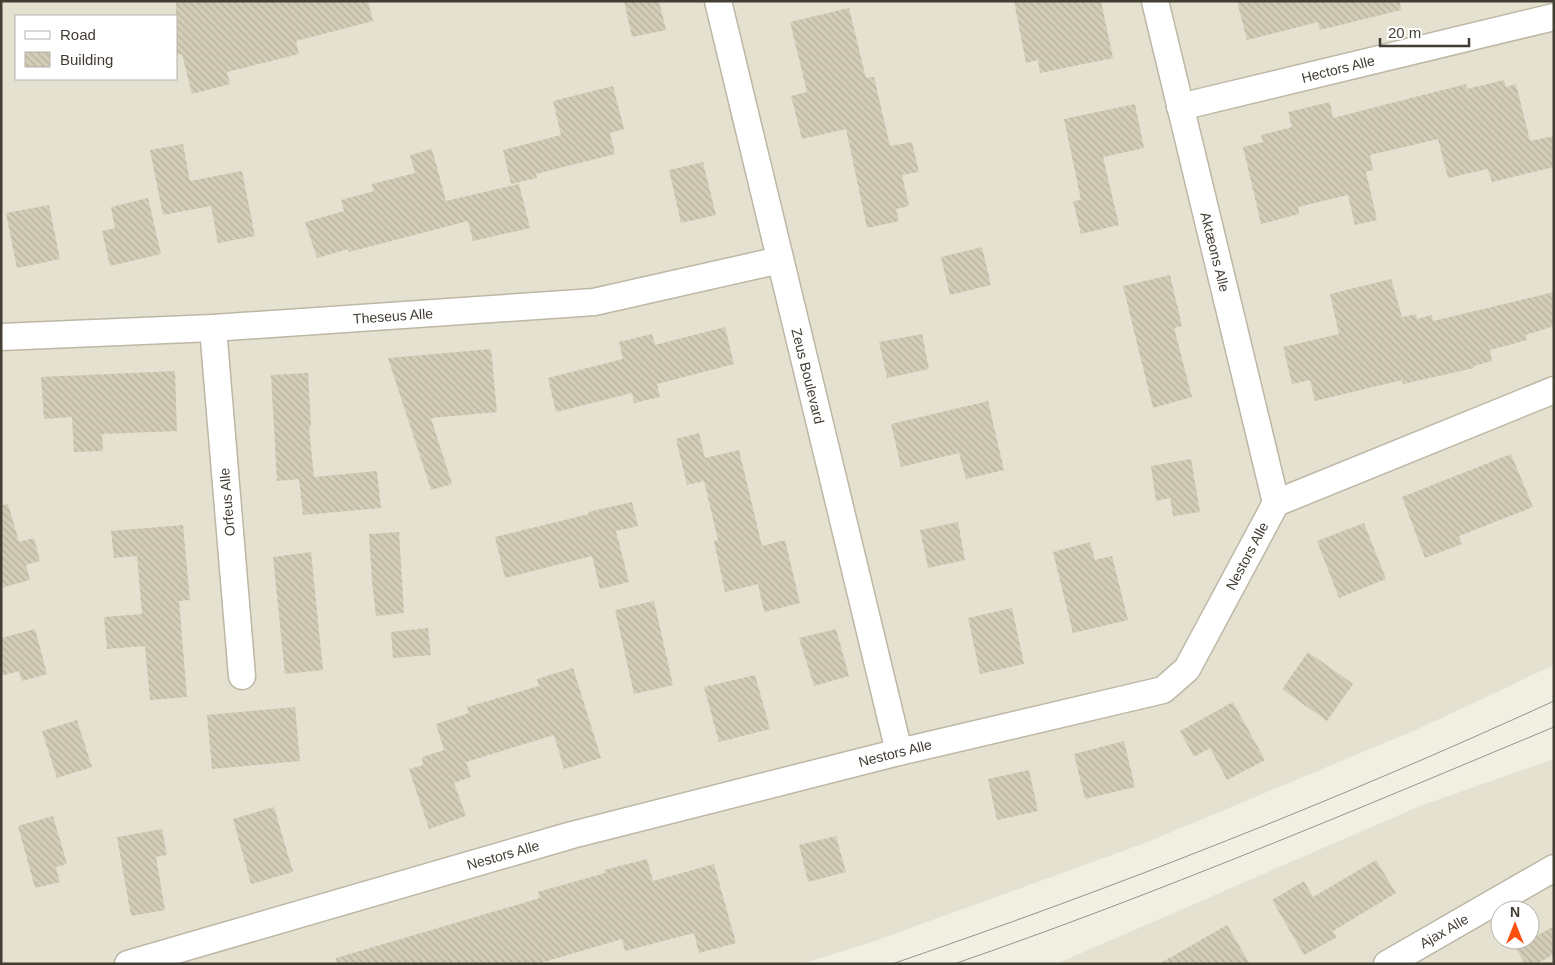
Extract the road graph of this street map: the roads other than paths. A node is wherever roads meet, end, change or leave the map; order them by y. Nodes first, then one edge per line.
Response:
1 (718, 1) edge
2 (1154, 1) edge
3 (1554, 17) edge
4 (1180, 107) junction
5 (780, 260) junction
6 (213, 328) junction
7 (1, 337) edge
8 (1554, 390) edge
9 (1276, 502) junction
10 (242, 676) dead end
11 (899, 752) junction
12 (1554, 868) edge
13 (128, 964) edge
14 (1387, 964) edge

1 - 5 street, Zeus Boulevard
2 - 4 street, Aktæons Alle
3 - 4 street, Hectors Alle
4 - 9 street, Aktæons Alle
5 - 6 street, Theseus Alle
5 - 11 street, Zeus Boulevard
6 - 7 street, Theseus Alle
6 - 10 street, Orfeus Alle
8 - 9 street
9 - 11 street, Nestors Alle
11 - 13 street, Nestors Alle
12 - 14 street, Ajax Alle

